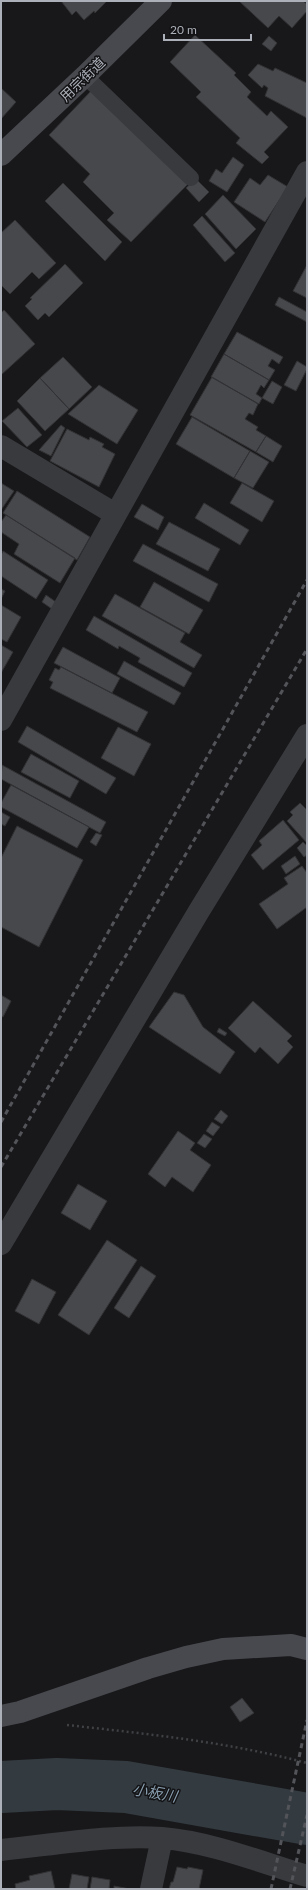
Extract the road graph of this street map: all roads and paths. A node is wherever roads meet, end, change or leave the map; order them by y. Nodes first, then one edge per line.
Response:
1 (152, 4) edge
2 (85, 76) junction
3 (1, 155) edge
4 (307, 172) edge
5 (192, 178) dead end
6 (1, 446) edge
7 (115, 514) junction
8 (1, 720) edge
9 (307, 734) edge
10 (1, 1244) edge
11 (307, 1649) edge
12 (1, 1716) edge
13 (66, 1725) dead end
14 (307, 1763) edge
15 (162, 1838) junction
16 (1, 1850) edge
17 (307, 1876) edge
18 (151, 1889) edge

1 - 2 street, 用宗街道
2 - 3 street, 用宗街道
2 - 5 lane
4 - 7 street
6 - 7 street
7 - 8 street
9 - 10 street
11 - 12 street
13 - 14 path
15 - 16 street
15 - 17 street
15 - 18 street

